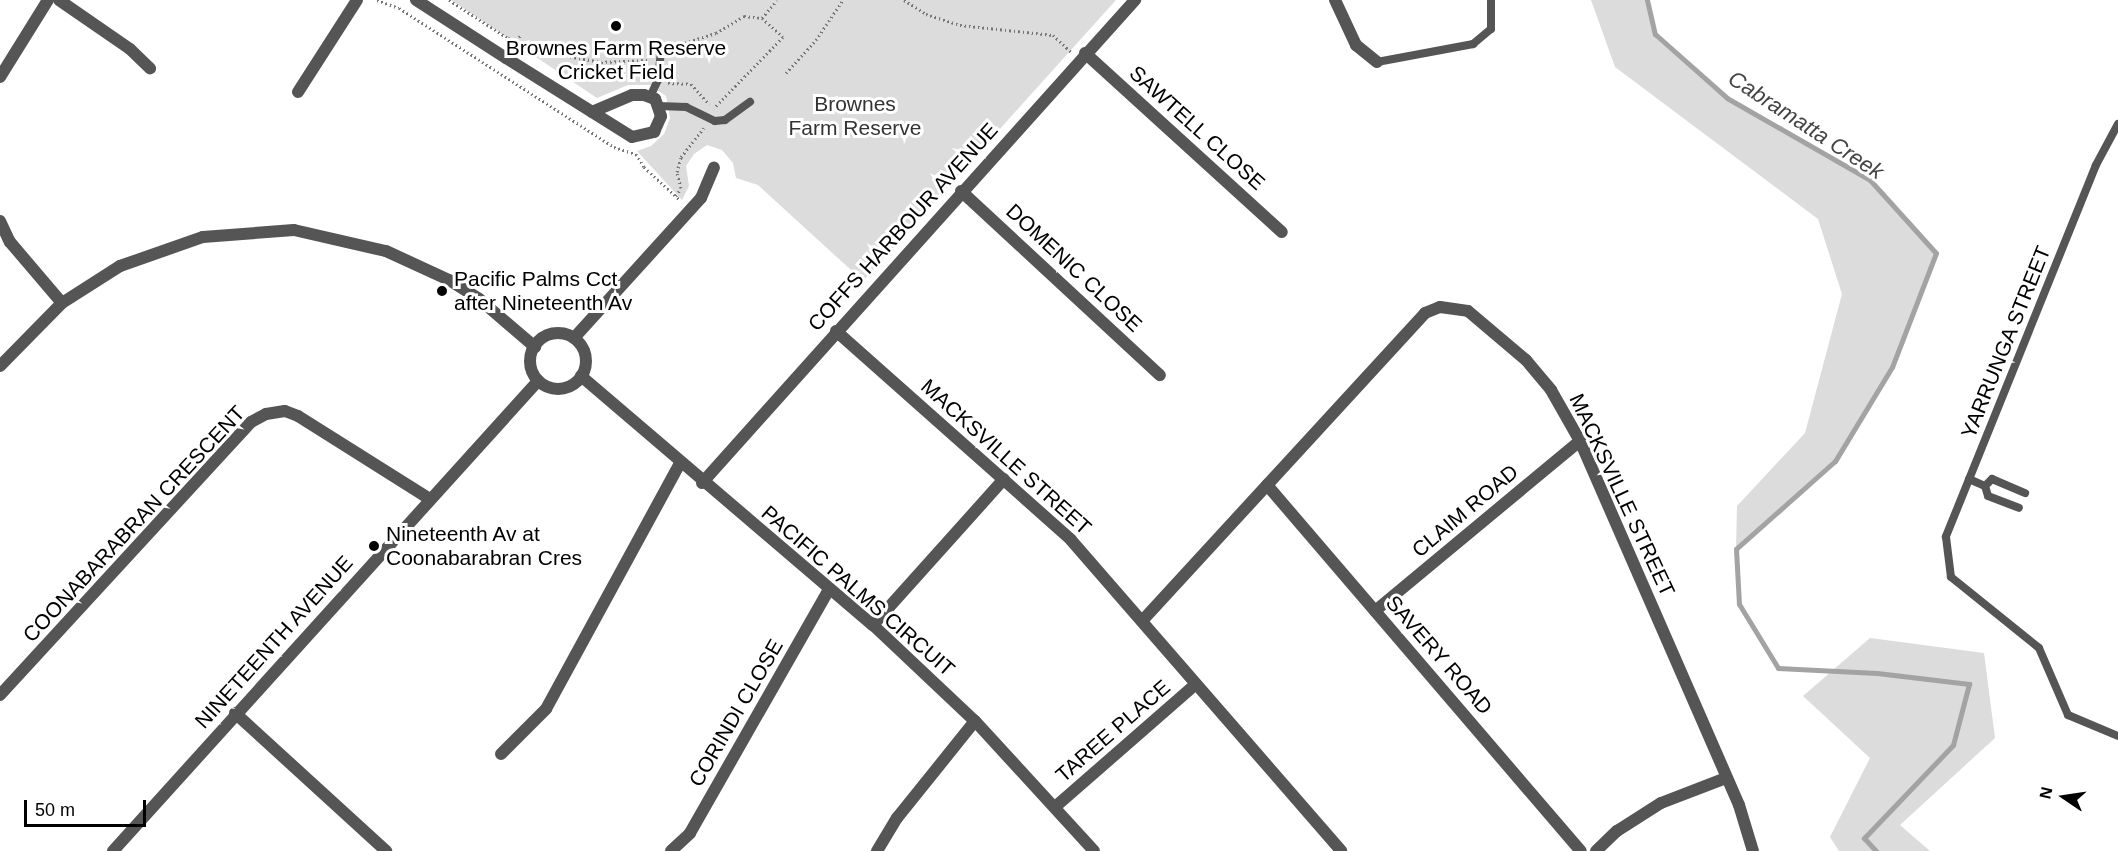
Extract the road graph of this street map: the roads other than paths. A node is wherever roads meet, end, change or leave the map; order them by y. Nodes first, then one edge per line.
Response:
1 (48, 0) edge
2 (59, 0) edge
3 (357, 0) edge
4 (416, 0) edge
5 (1135, 0) edge
6 (1335, 0) edge
7 (1491, 0) edge
8 (1085, 53) junction
9 (661, 54) road end
10 (1377, 62) joint
11 (150, 68) dead end
12 (0, 77) edge
13 (298, 92) dead end
14 (655, 102) junction
15 (750, 102) dead end
16 (592, 112) junction
17 (2118, 124) edge
18 (714, 168) dead end
19 (961, 190) junction
20 (0, 221) edge
21 (1282, 232) dead end
22 (63, 303) junction
23 (836, 331) junction
24 (574, 338) junction
25 (535, 347) junction
26 (0, 366) edge
27 (1160, 375) dead end
28 (581, 376) junction
29 (538, 381) junction
30 (1580, 441) junction
31 (680, 463) junction
32 (1004, 479) junction
33 (1969, 479) junction
34 (702, 483) junction
35 (1267, 485) junction
36 (1985, 486) junction
37 (2025, 493) dead end
38 (430, 499) junction
39 (2019, 508) dead end
40 (829, 589) junction
41 (1375, 611) junction
42 (1142, 621) junction
43 (873, 625) junction
44 (1196, 684) junction
45 (0, 695) edge
46 (235, 713) junction
47 (975, 721) junction
48 (2118, 736) edge
49 (501, 754) dead end
50 (1726, 778) junction
51 (1055, 807) junction
52 (113, 851) edge
53 (386, 851) edge
54 (671, 851) edge
55 (877, 851) edge
56 (1094, 851) edge
57 (1341, 851) edge
58 (1581, 851) edge
59 (1596, 851) edge
60 (1753, 851) edge

1 - 12 street
2 - 11 street
3 - 13 street
4 - 16 street
5 - 8 street, COFFS HARBOUR AVENUE
6 - 10 street
7 - 10 lane
8 - 19 street, COFFS HARBOUR AVENUE
8 - 21 street, SAWTELL CLOSE
9 - 14 lane
14 - 15 lane
14 - 16 street
14 - 16 street
17 - 33 lane, YARRUNGA STREET
18 - 24 street
19 - 23 street, COFFS HARBOUR AVENUE
19 - 27 street, DOMENIC CLOSE
20 - 22 street
22 - 25 street
22 - 26 street
23 - 32 street, MACKSVILLE STREET
23 - 34 street, COFFS HARBOUR AVENUE
24 - 25 street
24 - 28 street
25 - 29 street
28 - 29 street
28 - 31 street, PACIFIC PALMS CIRCUIT
29 - 38 street, NINETEENTH AVENUE
30 - 35 street, MACKSVILLE STREET
30 - 41 street, CLAIM ROAD
30 - 50 street, MACKSVILLE STREET
31 - 34 street, PACIFIC PALMS CIRCUIT
31 - 49 street
32 - 42 street, MACKSVILLE STREET
32 - 43 street
33 - 36 lane
33 - 48 lane, YARRUNGA STREET
34 - 40 street, PACIFIC PALMS CIRCUIT
35 - 41 street, SAVERY ROAD
35 - 42 street, MACKSVILLE STREET
36 - 37 lane
36 - 39 lane
38 - 45 street, COONABARABRAN CRESCENT
38 - 46 street, NINETEENTH AVENUE
40 - 43 street, PACIFIC PALMS CIRCUIT
40 - 54 street, CORINDI CLOSE
41 - 58 street, SAVERY ROAD
42 - 44 street, MACKSVILLE STREET
43 - 47 street, PACIFIC PALMS CIRCUIT
44 - 51 street, TAREE PLACE
44 - 57 street, MACKSVILLE STREET
46 - 52 street, NINETEENTH AVENUE
46 - 53 street
47 - 51 street, PACIFIC PALMS CIRCUIT
47 - 55 street
50 - 59 street
50 - 60 street, MACKSVILLE STREET
51 - 56 street, PACIFIC PALMS CIRCUIT

